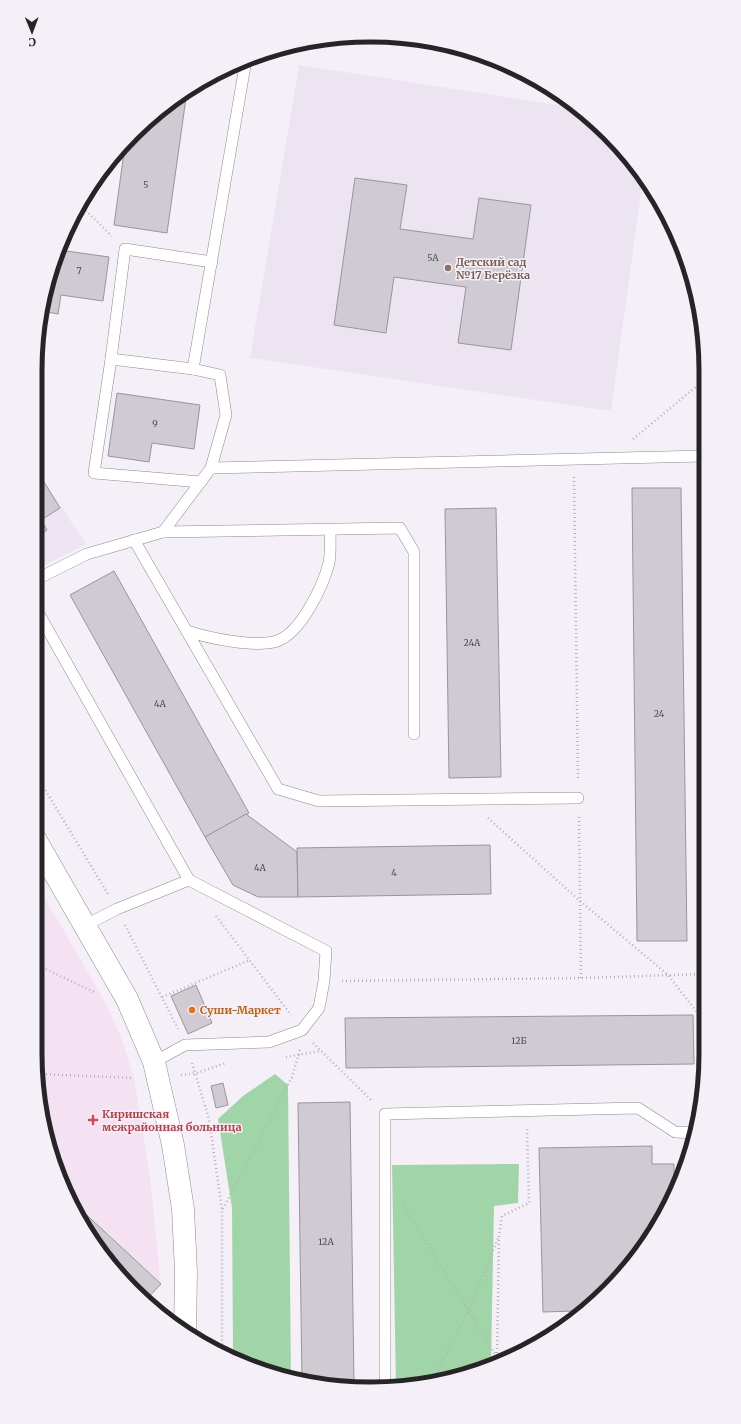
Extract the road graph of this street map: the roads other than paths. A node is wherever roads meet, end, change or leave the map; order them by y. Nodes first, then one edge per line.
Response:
1 (245, 67) edge
2 (212, 262) junction
3 (110, 359) junction
4 (194, 369) junction
5 (699, 456) edge
6 (211, 468) junction
7 (201, 482) junction
8 (330, 530) junction
9 (163, 532) junction
10 (134, 540) junction
11 (42, 577) edge
12 (42, 619) edge
13 (187, 631) junction
14 (414, 734) dead end
15 (578, 798) road end
16 (42, 851) edge
17 (189, 880) junction
18 (84, 926) junction
19 (154, 1062) junction
20 (690, 1133) edge
21 (185, 1325) edge
22 (385, 1381) edge

1 - 2 lane
2 - 3 lane
2 - 4 lane
3 - 4 lane
3 - 7 lane
4 - 6 lane
5 - 6 lane
6 - 7 lane
7 - 9 lane
8 - 9 lane
8 - 13 lane
8 - 14 lane
9 - 10 lane
10 - 11 lane
10 - 13 lane
12 - 17 lane
13 - 15 lane
16 - 18 street
17 - 18 lane
17 - 19 lane
18 - 19 street
19 - 21 street
20 - 22 lane

